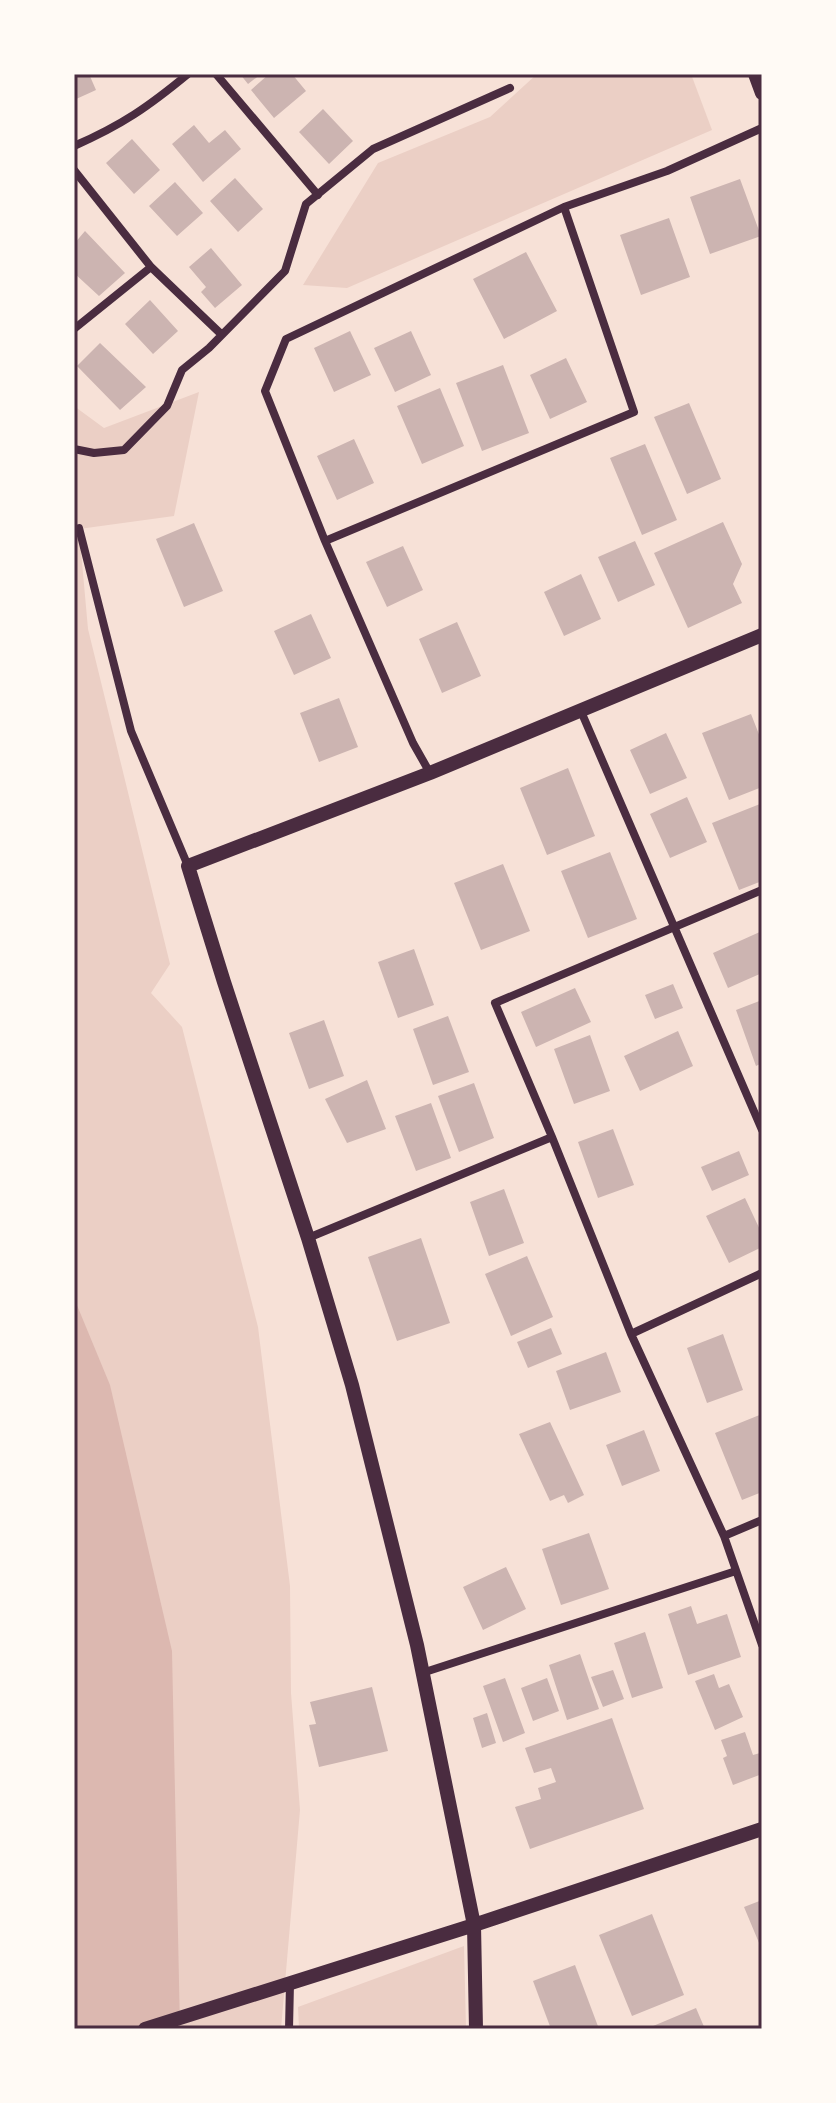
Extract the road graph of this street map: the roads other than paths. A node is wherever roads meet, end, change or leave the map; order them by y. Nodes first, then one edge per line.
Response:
1 (188, 74) edge
2 (216, 74) edge
3 (755, 74) edge
4 (510, 88) dead end
5 (762, 93) edge
6 (762, 128) edge
7 (74, 146) edge
8 (74, 170) edge
9 (318, 195) junction
10 (564, 207) junction
11 (151, 267) junction
12 (74, 329) edge
13 (221, 334) junction
14 (74, 449) edge
15 (79, 528) dead end
16 (325, 541) junction
17 (762, 635) edge
18 (580, 709) junction
19 (430, 773) junction
20 (188, 866) junction
21 (762, 890) edge
22 (675, 927) junction
23 (762, 1130) edge
24 (552, 1137) junction
25 (308, 1238) junction
26 (762, 1273) edge
27 (631, 1334) junction
28 (762, 1520) edge
29 (724, 1536) junction
30 (736, 1571) junction
31 (762, 1645) edge
32 (422, 1673) junction
33 (762, 1829) edge
34 (474, 1925) junction
35 (290, 1982) junction
36 (145, 2029) edge
37 (289, 2029) edge
38 (476, 2029) edge

1 - 7 street
2 - 9 street
3 - 5 street
4 - 9 street
6 - 10 street
8 - 11 street
9 - 13 street
10 - 16 street
10 - 16 street
11 - 12 street
11 - 13 street
13 - 14 street
15 - 20 street
16 - 19 street
17 - 18 street
18 - 19 street
18 - 22 street
19 - 20 street
20 - 25 street
21 - 22 street
22 - 23 street
22 - 24 street
24 - 25 street
24 - 27 street
25 - 32 street
26 - 27 street
27 - 29 street
28 - 29 street
29 - 30 street
30 - 31 street
30 - 32 street
32 - 34 street
33 - 34 street
34 - 35 street
34 - 38 street
35 - 36 street
35 - 37 street

